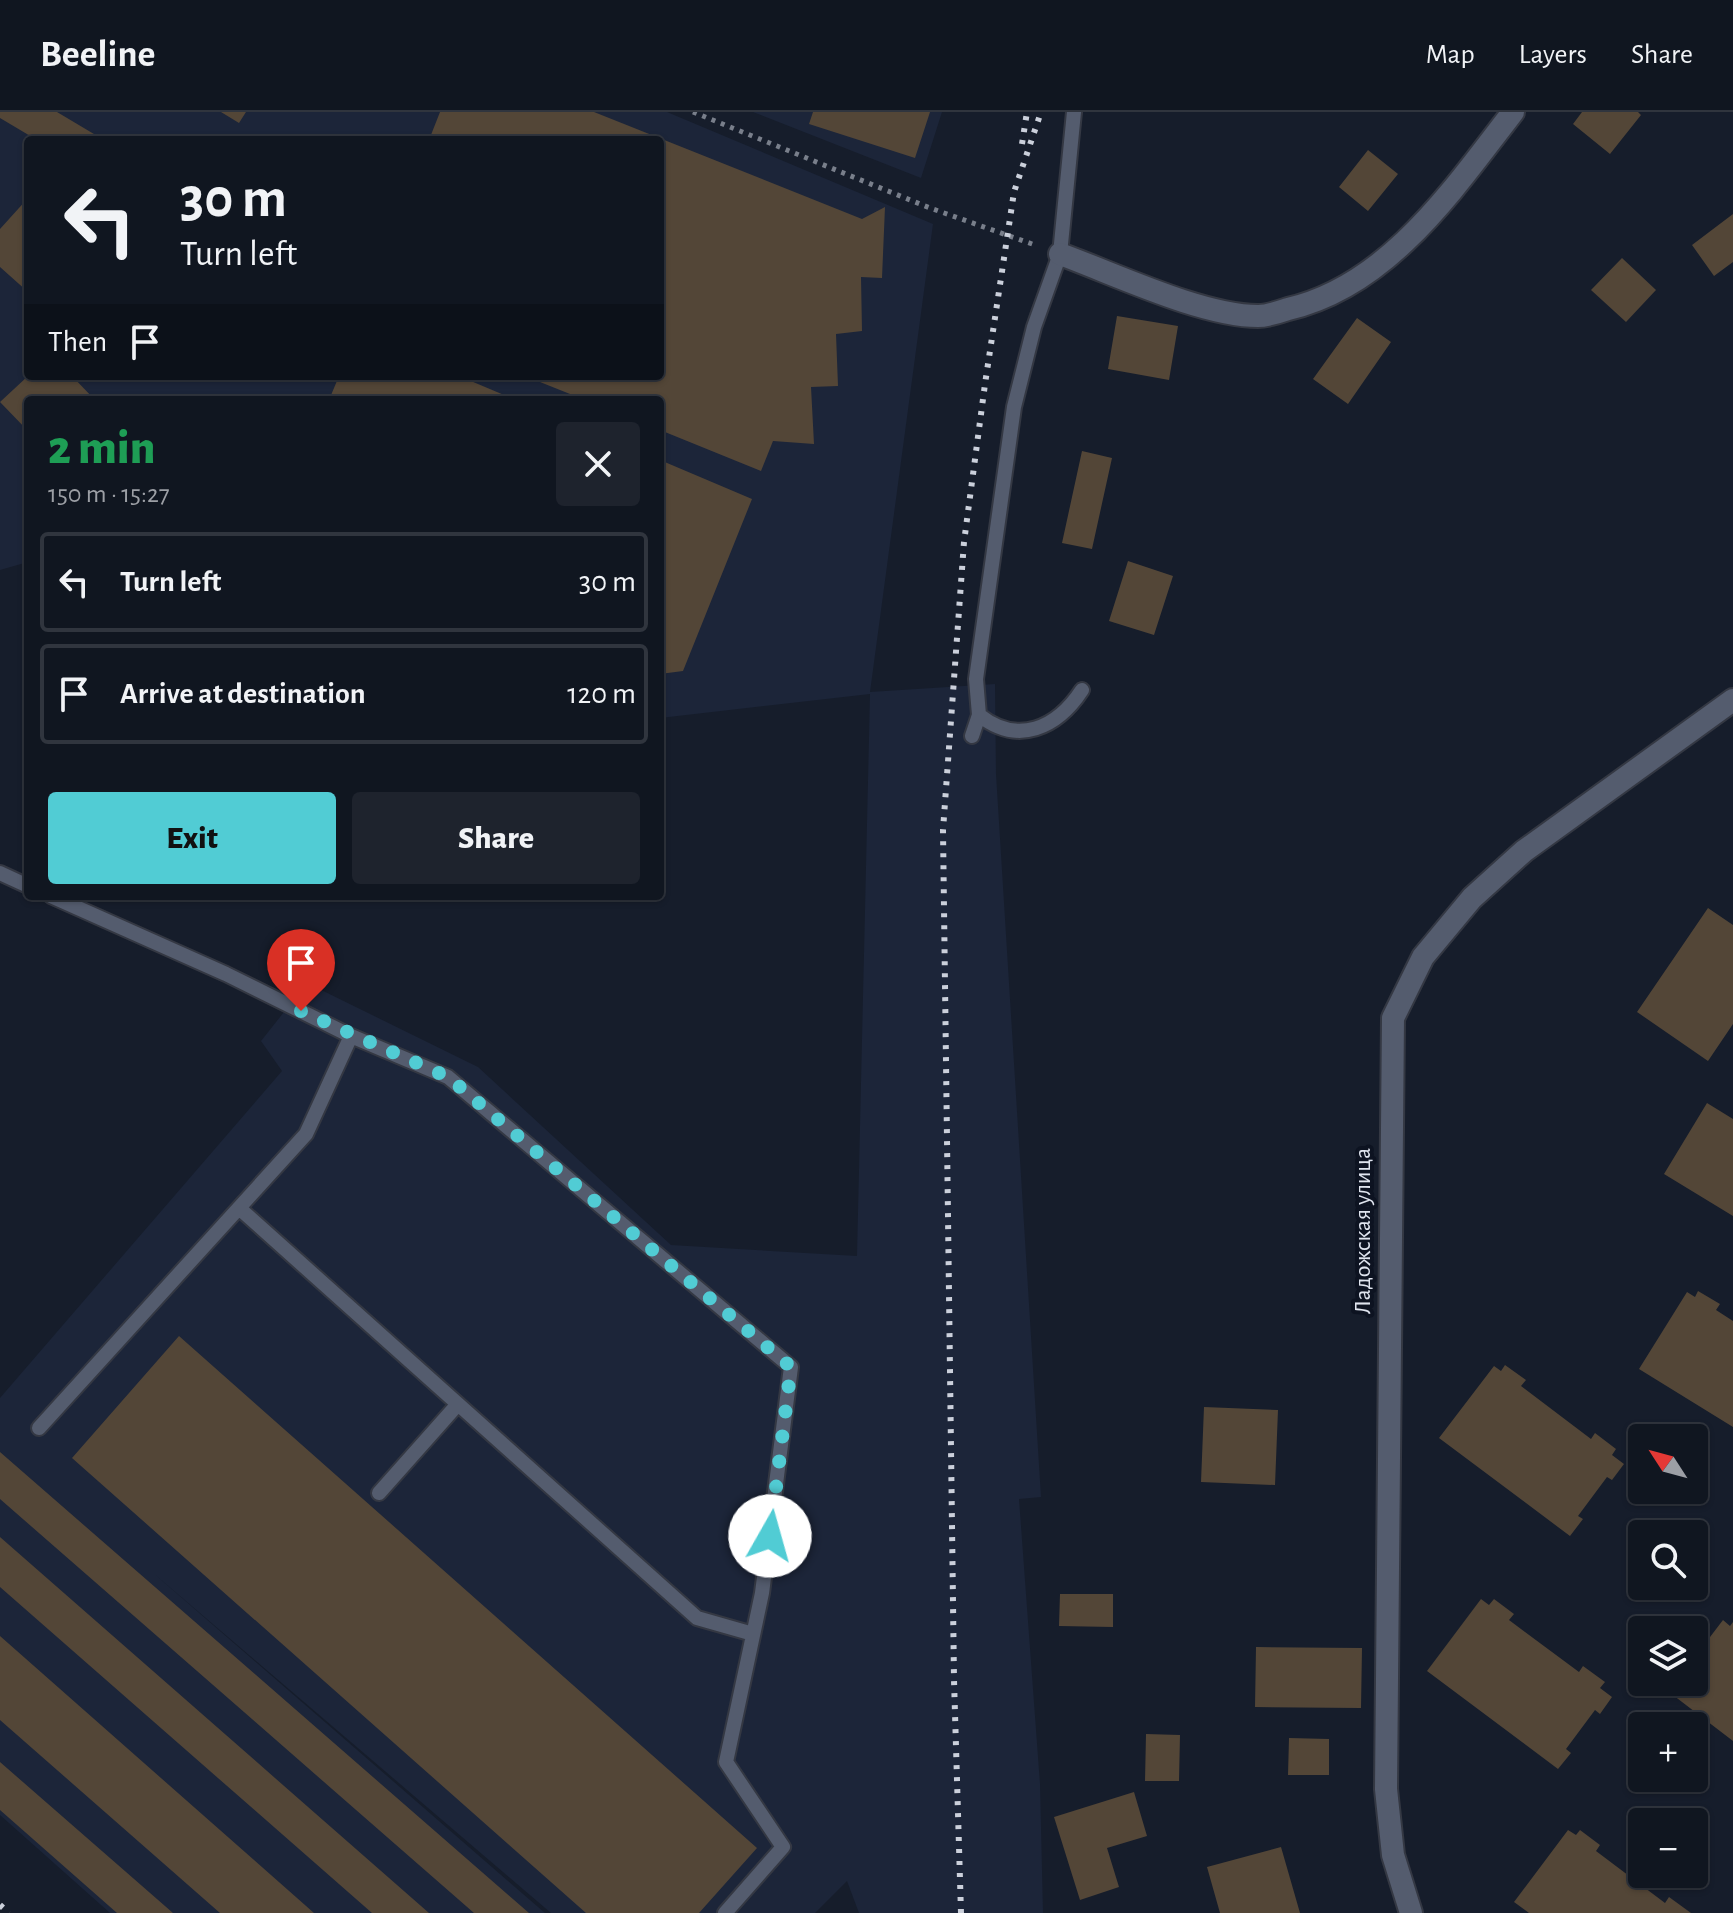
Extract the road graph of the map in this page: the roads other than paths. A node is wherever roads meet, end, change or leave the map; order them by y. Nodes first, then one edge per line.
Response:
1 (1074, 112) edge
2 (1513, 112) edge
3 (1060, 254) junction
4 (1082, 690) dead end
5 (1733, 700) edge
6 (979, 715) junction
7 (972, 736) dead end
8 (0, 873) edge
9 (24, 884) edge
10 (60, 900) edge
11 (351, 1036) junction
12 (239, 1208) junction
13 (458, 1404) junction
14 (39, 1428) dead end
15 (379, 1493) dead end
16 (753, 1634) junction
17 (725, 1913) edge
18 (1411, 1913) edge

1 - 3 lane
2 - 3 street
3 - 6 lane
4 - 6 lane
5 - 18 street, Ладожская улица
6 - 7 lane
8 - 9 lane
10 - 11 lane
11 - 12 lane
11 - 16 lane
12 - 13 lane
12 - 14 lane
13 - 15 lane
13 - 16 lane
16 - 17 lane

